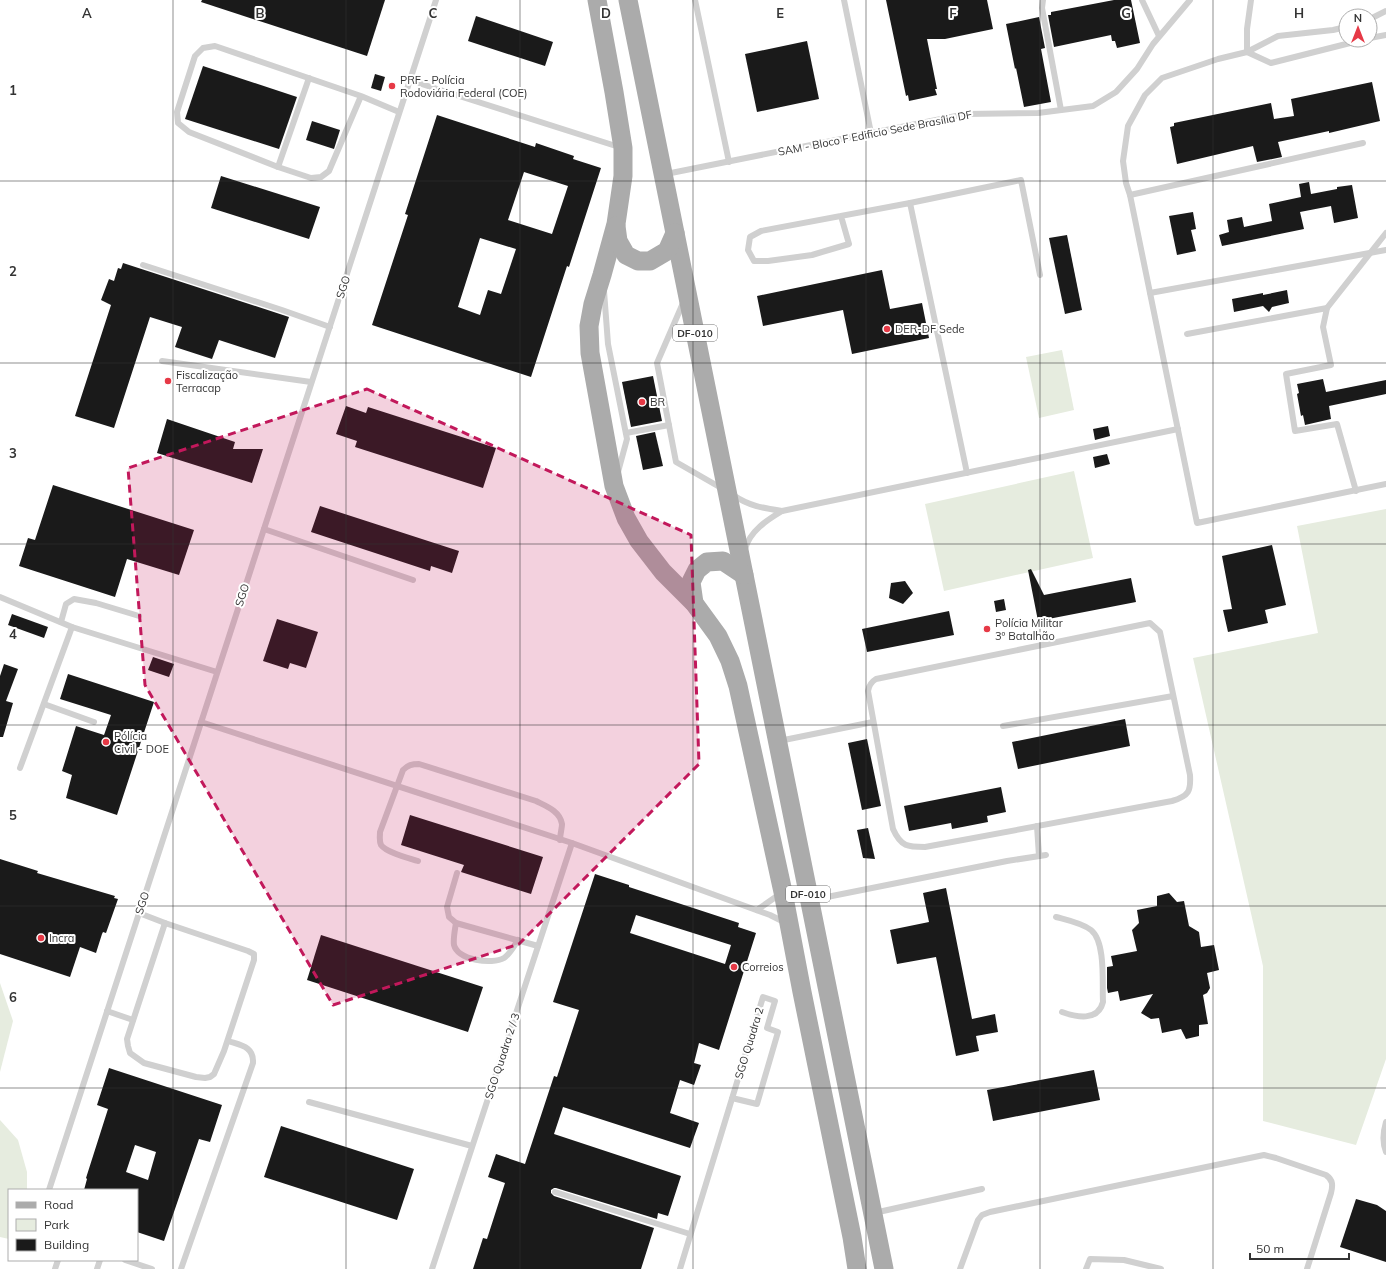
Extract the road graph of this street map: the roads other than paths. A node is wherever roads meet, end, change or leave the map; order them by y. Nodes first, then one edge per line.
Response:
1 (436, 0) edge
2 (597, 0) edge
3 (695, 0) edge
4 (844, 0) edge
5 (1044, 0) edge
6 (1142, 0) edge
7 (1190, 0) edge
8 (1251, 0) edge
9 (630, 1) edge
10 (1338, 29) edge
11 (1160, 36) junction
12 (1338, 46) edge
13 (1247, 52) junction
14 (309, 78) junction
15 (409, 80) junction
16 (361, 96) junction
17 (1060, 110) junction
18 (399, 112) junction
19 (871, 133) junction
20 (1363, 143) dead end
21 (623, 148) junction
22 (729, 162) junction
23 (278, 167) junction
24 (663, 175) junction
25 (1130, 195) junction
26 (910, 203) junction
27 (841, 216) junction
28 (616, 224) junction
29 (675, 233) junction
30 (1386, 233) edge
31 (1386, 250) edge
32 (1368, 254) junction
33 (143, 265) dead end
34 (602, 275) junction
35 (1040, 275) dead end
36 (1150, 293) junction
37 (687, 294) junction
38 (1327, 308) junction
39 (330, 327) junction
40 (1187, 334) dead end
41 (162, 362) dead end
42 (312, 382) junction
43 (669, 425) junction
44 (1178, 429) junction
45 (626, 433) junction
46 (968, 473) junction
47 (1386, 484) edge
48 (614, 486) junction
49 (727, 491) junction
50 (1356, 491) junction
51 (782, 511) junction
52 (264, 529) junction
53 (743, 569) junction
54 (413, 580) dead end
55 (0, 597) edge
56 (694, 603) junction
57 (138, 616) dead end
58 (61, 622) junction
59 (72, 627) junction
60 (217, 672) junction
61 (1173, 696) junction
62 (44, 704) junction
63 (94, 722) dead end
64 (201, 722) junction
65 (872, 722) junction
66 (1003, 726) dead end
67 (777, 741) junction
68 (20, 768) dead end
69 (396, 786) junction
70 (1037, 826) junction
71 (560, 840) junction
72 (572, 844) junction
73 (418, 861) dead end
74 (457, 873) dead end
75 (783, 892) junction
76 (809, 900) junction
77 (757, 910) junction
78 (139, 913) junction
79 (1056, 917) dead end
80 (165, 923) junction
81 (456, 923) junction
82 (788, 924) junction
83 (518, 940) junction
84 (538, 946) junction
85 (107, 1011) junction
86 (1062, 1012) dead end
87 (133, 1020) junction
88 (228, 1041) junction
89 (732, 1098) junction
90 (309, 1102) dead end
91 (1386, 1122) edge
92 (472, 1146) junction
93 (1386, 1152) edge
94 (49, 1189) edge
95 (982, 1189) dead end
96 (555, 1192) dead end
97 (872, 1213) junction
98 (690, 1234) junction
99 (128, 1261) edge
100 (1089, 1268) edge
101 (152, 1269) edge
102 (181, 1269) edge
103 (432, 1269) edge
104 (680, 1269) edge
105 (857, 1269) edge
106 (884, 1269) edge
107 (960, 1269) edge
108 (1161, 1269) edge
109 (1307, 1269) edge

1 - 15 lane, SGO
2 - 21 main road, DF-010
3 - 22 lane
4 - 19 lane
5 - 17 lane
6 - 11 lane
7 - 11 lane, SAM - Bloco F Edificio Sede Brasília DF
8 - 13 lane
9 - 24 main road, DF-010
10 - 13 lane
11 - 17 lane, SAM - Bloco F Edificio Sede Brasília DF
12 - 13 lane
13 - 25 lane
14 - 16 lane
14 - 23 lane
14 - 23 lane
15 - 18 lane, SGO
15 - 21 lane
16 - 18 lane
16 - 23 lane
17 - 19 lane, SAM - Bloco F Edificio Sede Brasília DF
18 - 39 lane, SGO
19 - 22 lane, SAM - Bloco F Edificio Sede Brasília DF
20 - 25 lane
21 - 28 main road, DF-010
22 - 24 lane, SAM - Bloco F Edificio Sede Brasília DF
24 - 29 main road, DF-010
25 - 36 lane
26 - 27 lane
26 - 35 lane
26 - 46 lane
27 - 27 lane
28 - 29 main road
28 - 34 main road, DF-010
29 - 37 main road, DF-010
30 - 32 lane
31 - 32 lane
32 - 36 lane
32 - 38 lane
33 - 39 lane
34 - 45 lane
34 - 48 main road, DF-010
36 - 44 lane
37 - 43 lane
37 - 49 main road, DF-010
38 - 40 lane
38 - 50 lane
39 - 42 lane, SGO
41 - 42 lane
42 - 52 lane, SGO
43 - 45 lane
43 - 49 lane
44 - 46 lane
44 - 50 lane
45 - 48 lane
46 - 51 lane
47 - 50 lane
48 - 56 main road, DF-010
49 - 51 lane
49 - 53 main road, DF-010
51 - 53 lane
52 - 54 lane
52 - 60 lane, SGO
53 - 56 main road
53 - 67 main road, DF-010
55 - 58 lane
56 - 75 main road, DF-010
57 - 58 lane
58 - 59 lane
59 - 60 lane
59 - 62 lane
60 - 64 lane, SGO
61 - 65 lane
61 - 66 lane
61 - 70 lane
62 - 63 lane
62 - 68 lane
64 - 69 lane
64 - 78 lane, SGO
65 - 67 lane
65 - 70 lane
67 - 76 main road, DF-010
69 - 71 lane
69 - 71 lane
69 - 73 lane
70 - 76 lane
71 - 72 lane
72 - 77 lane
72 - 84 lane, SGO Quadra 2 / 3
74 - 81 lane
75 - 77 lane
75 - 82 main road, DF-010
76 - 97 main road, DF-010
77 - 82 lane
78 - 80 lane
78 - 85 lane, SGO
79 - 86 lane
80 - 87 lane
80 - 88 lane
81 - 83 lane
81 - 83 lane
82 - 105 main road, DF-010
83 - 84 lane
84 - 92 lane, SGO Quadra 2 / 3
85 - 87 lane
85 - 94 lane, SGO
87 - 88 lane
88 - 102 lane
89 - 89 lane, SGO Quadra 2
89 - 98 lane, SGO Quadra 2
90 - 92 lane
91 - 93 lane
92 - 103 lane, SGO Quadra 2 / 3
95 - 97 lane
96 - 98 lane
97 - 106 main road, DF-010
98 - 104 lane, SGO Quadra 2
99 - 101 lane
100 - 108 lane
107 - 109 lane

